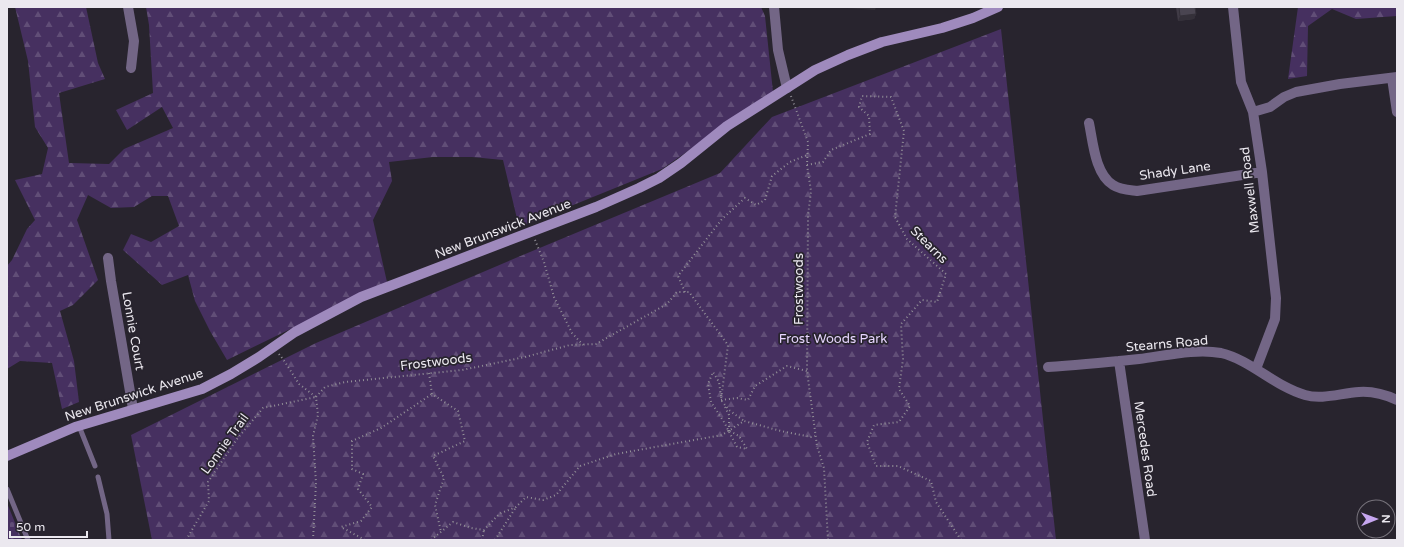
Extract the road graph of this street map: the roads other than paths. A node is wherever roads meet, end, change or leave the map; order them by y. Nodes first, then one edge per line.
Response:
1 (128, 7) edge
2 (774, 7) edge
3 (998, 7) edge
4 (1234, 7) edge
5 (132, 68) dead end
6 (1395, 78) edge
7 (787, 88) junction
8 (1253, 112) junction
9 (1397, 112) edge
10 (1089, 123) dead end
11 (1262, 172) junction
12 (108, 258) dead end
13 (1120, 361) junction
14 (1048, 367) dead end
15 (1256, 369) junction
16 (1397, 400) edge
17 (134, 409) junction
18 (80, 426) junction
19 (7, 456) edge
20 (94, 466) dead end
21 (98, 477) dead end
22 (7, 489) edge
23 (28, 540) edge
24 (109, 540) edge
25 (1145, 540) edge

1 - 5 street
2 - 7 street
3 - 7 street, New Brunswick Avenue
4 - 8 street, Maxwell Road
6 - 8 street
6 - 9 street
7 - 17 street, New Brunswick Avenue
8 - 11 street, Maxwell Road
10 - 11 street, Shady Lane
11 - 15 street, Maxwell Road
12 - 17 street, Lonnie Court
13 - 14 street, Stearns Road
13 - 15 street, Stearns Road
13 - 25 street, Mercedes Road
15 - 16 street, Stearns Road
17 - 18 street, New Brunswick Avenue
18 - 19 street, New Brunswick Avenue
18 - 20 lane
21 - 24 lane
22 - 23 lane

